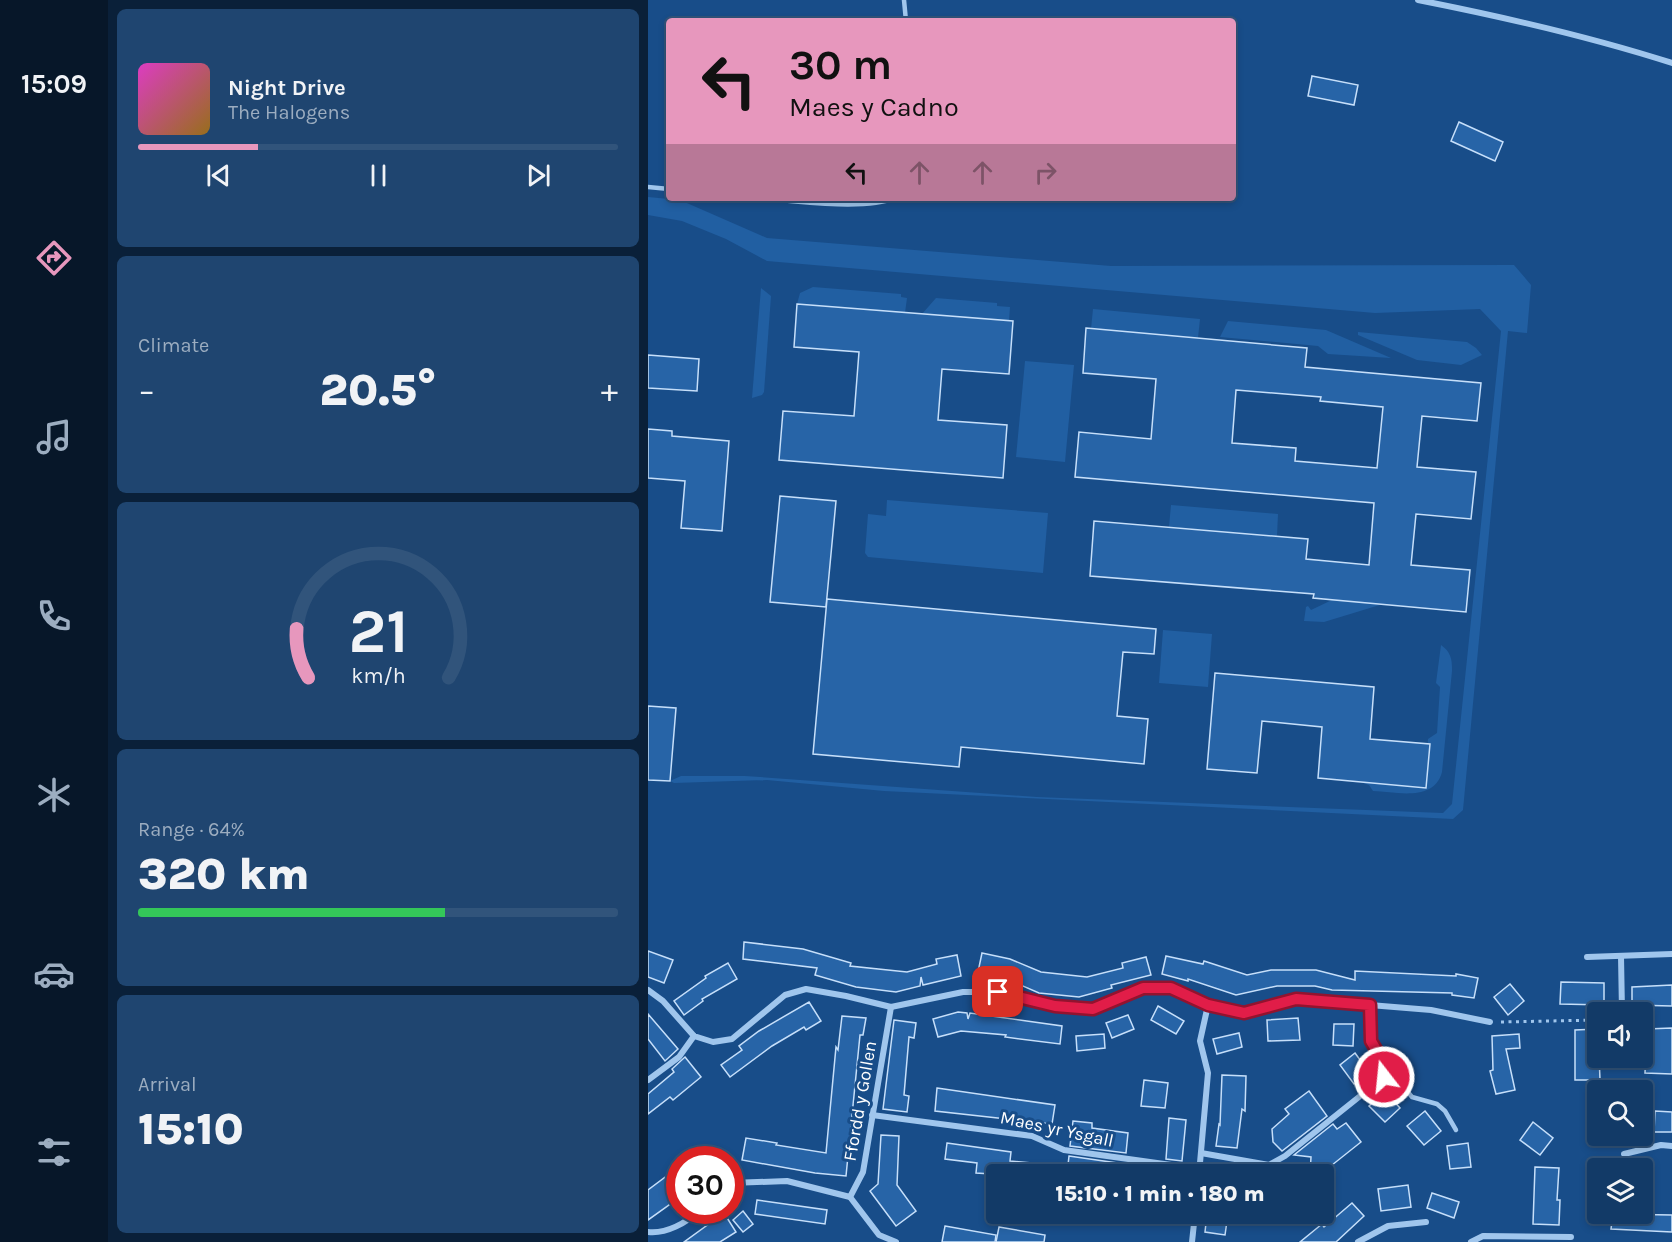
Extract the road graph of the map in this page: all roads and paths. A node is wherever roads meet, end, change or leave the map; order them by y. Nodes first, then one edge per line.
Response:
1 (904, 0) edge
2 (1418, 0) edge
3 (906, 18) edge
4 (1672, 63) edge
5 (648, 187) edge
6 (666, 189) edge
7 (799, 201) edge
8 (888, 201) edge
9 (1672, 954) edge
10 (1621, 956) junction
11 (1587, 957) dead end
12 (648, 990) edge
13 (1622, 1002) edge
14 (1208, 1005) junction
15 (1370, 1005) junction
16 (891, 1007) junction
17 (1587, 1020) edge
18 (1490, 1022) joint
19 (694, 1036) junction
20 (1384, 1063) junction
21 (648, 1080) edge
22 (872, 1114) junction
23 (1456, 1130) dead end
24 (1672, 1146) edge
25 (1201, 1153) junction
26 (1624, 1154) dead end
27 (1150, 1164) edge
28 (1200, 1164) edge
29 (744, 1183) edge
30 (850, 1197) junction
31 (1426, 1222) dead end
32 (680, 1224) edge
33 (1194, 1224) edge
34 (648, 1232) edge
35 (1571, 1237) dead end
36 (897, 1242) edge
37 (1192, 1242) edge
38 (1359, 1242) edge
39 (1472, 1242) edge

1 - 3 lane
2 - 4 street
5 - 6 lane
7 - 8 lane
9 - 10 street
10 - 11 street
10 - 13 street
12 - 19 street
14 - 15 street
14 - 16 street
14 - 25 street
15 - 18 street
15 - 20 street
16 - 19 street
16 - 22 street, Ffordd y Gollen
17 - 18 path
19 - 21 street
20 - 23 lane
20 - 25 street
22 - 27 street, Maes yr Ysgall
22 - 30 street, Ffordd y Gollen
24 - 26 street
25 - 28 street
29 - 30 street
30 - 36 street
31 - 38 street
32 - 34 street
33 - 37 street
35 - 39 street

